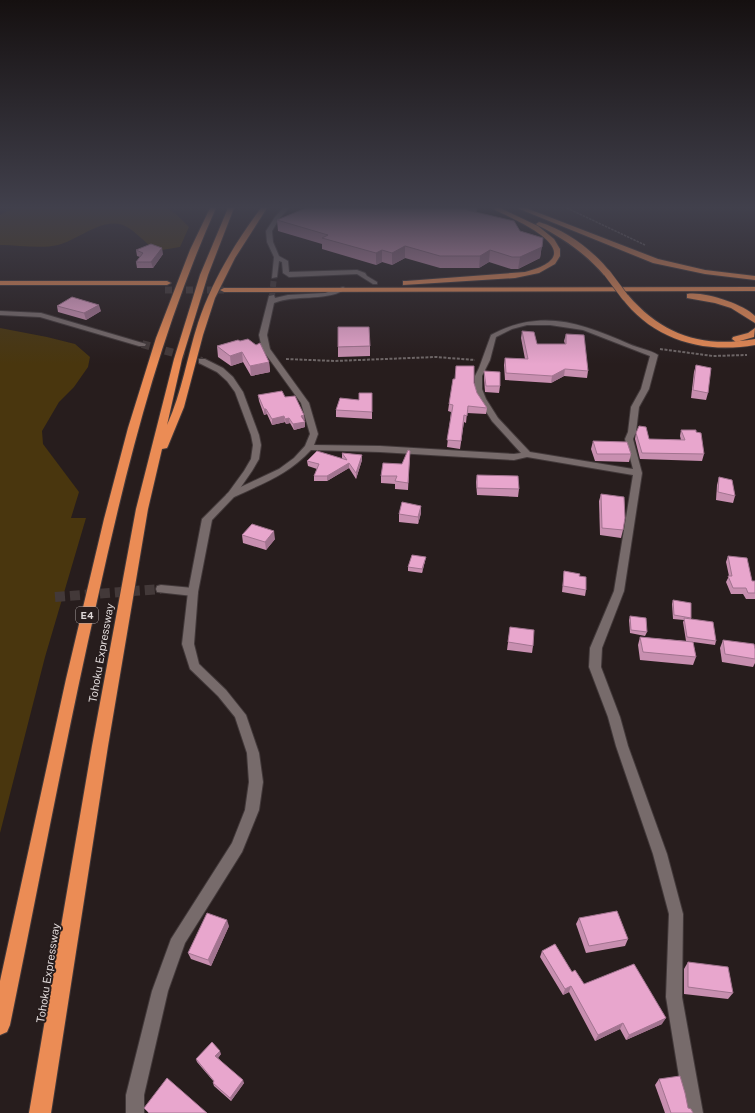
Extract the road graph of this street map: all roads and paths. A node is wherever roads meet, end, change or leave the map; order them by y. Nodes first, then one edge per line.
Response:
1 (190, 260) edge
2 (210, 260) edge
3 (231, 260) edge
4 (277, 260) edge
5 (286, 260) edge
6 (556, 260) edge
7 (597, 260) edge
8 (603, 260) edge
9 (653, 260) edge
10 (613, 272) junction
11 (274, 277) tunnel mouth
12 (755, 278) edge
13 (0, 283) edge
14 (375, 283) junction
15 (397, 283) junction
16 (755, 284) edge
17 (343, 289) junction
18 (0, 290) edge
19 (451, 290) junction
20 (755, 290) edge
21 (0, 313) edge
22 (755, 321) edge
23 (755, 331) edge
24 (755, 342) edge
25 (142, 344) tunnel mouth
26 (272, 358) junction
27 (202, 361) tunnel mouth
28 (485, 361) junction
29 (309, 447) junction
30 (527, 454) junction
31 (638, 473) junction
32 (150, 479) junction
33 (231, 495) junction
34 (161, 588) tunnel mouth
35 (194, 592) junction
36 (0, 1025) edge
37 (40, 1113) edge
38 (135, 1113) edge
39 (694, 1113) edge

1 - 36 highway, Tohoku Expressway / E4
2 - 32 highway, Tohoku Expressway
3 - 32 highway
4 - 11 street
5 - 14 street
6 - 15 highway
7 - 10 highway
8 - 10 highway
9 - 12 highway
10 - 23 highway
10 - 24 highway, bridge
13 - 18 highway
14 - 15 highway
14 - 17 highway
15 - 16 highway
17 - 19 highway
17 - 26 street
19 - 20 highway
19 - 22 highway
21 - 25 street
26 - 28 path
26 - 29 street
27 - 33 street
28 - 30 street
28 - 31 street
29 - 30 street
29 - 33 street
30 - 31 street
31 - 39 street
32 - 37 highway, Tohoku Expressway
33 - 35 street
34 - 35 street
35 - 38 street

